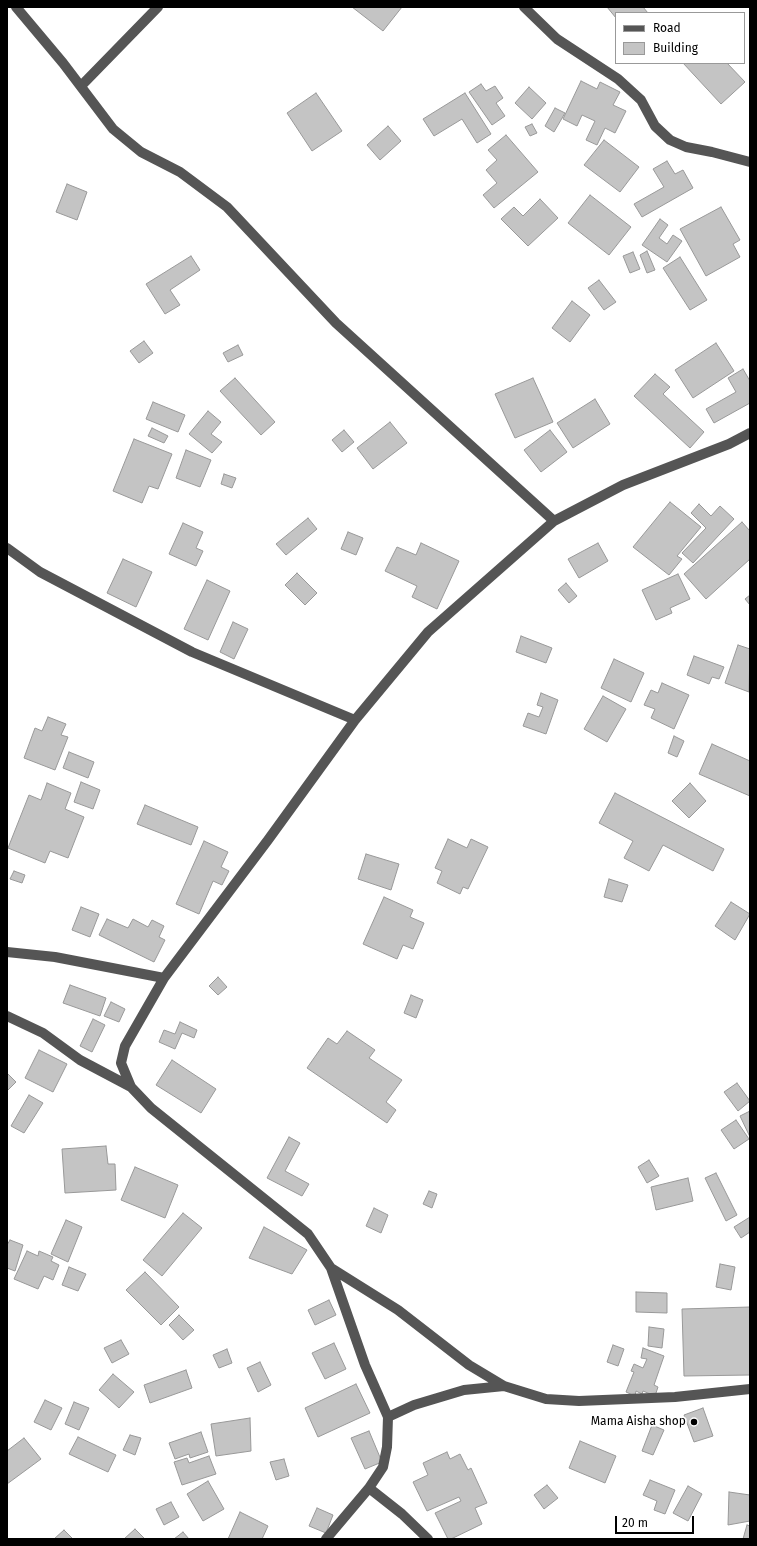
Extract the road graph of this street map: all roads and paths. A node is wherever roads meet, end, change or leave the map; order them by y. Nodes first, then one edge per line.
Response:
1 (16, 7) edge
2 (158, 7) edge
3 (524, 7) edge
4 (81, 86) junction
5 (750, 162) edge
6 (750, 433) edge
7 (554, 521) junction
8 (7, 548) edge
9 (355, 720) junction
10 (7, 952) edge
11 (164, 978) junction
12 (7, 1016) edge
13 (131, 1087) junction
14 (331, 1268) junction
15 (504, 1386) junction
16 (750, 1389) edge
17 (388, 1417) junction
18 (369, 1488) junction
19 (326, 1539) edge
20 (428, 1539) edge

1 - 4 street
2 - 4 street
3 - 5 street
4 - 7 street
6 - 7 street
7 - 9 street
8 - 9 street
9 - 11 street
10 - 11 street
11 - 13 street
12 - 13 street
13 - 14 street
14 - 15 street
14 - 17 street
15 - 16 street
15 - 17 street
17 - 18 street
18 - 19 street
18 - 20 street

